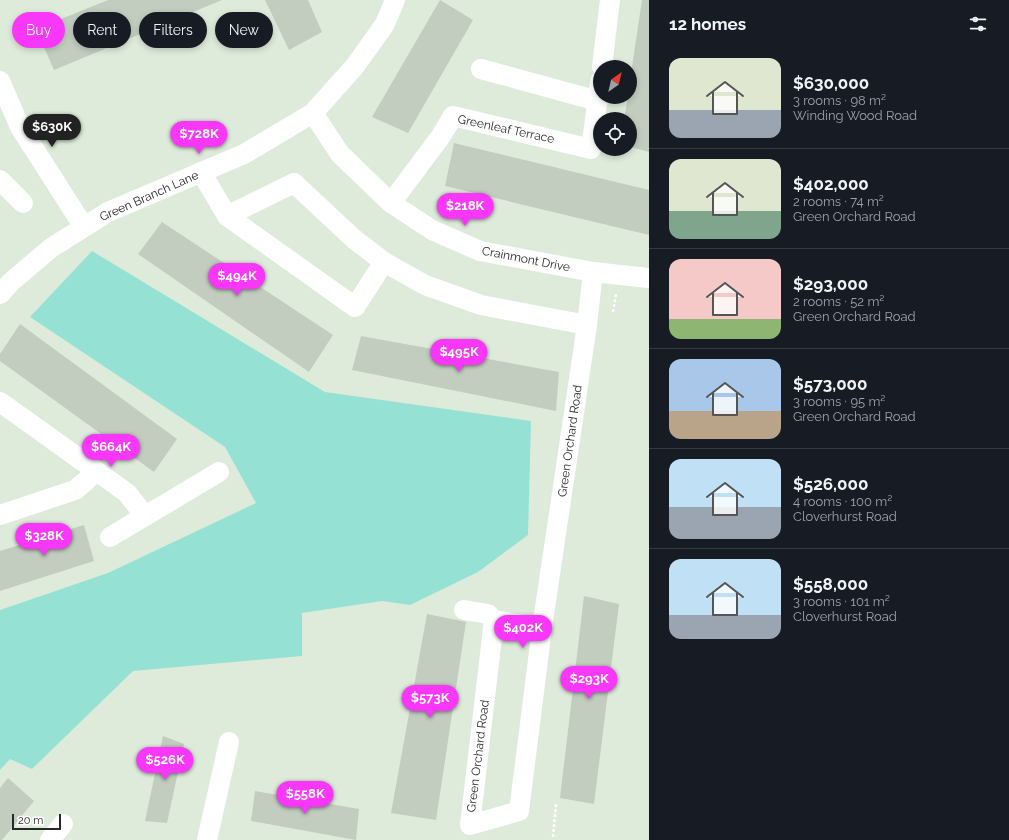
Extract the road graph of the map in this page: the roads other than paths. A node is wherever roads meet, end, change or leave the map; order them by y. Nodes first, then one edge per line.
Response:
1 (394, 0) edge
2 (610, 0) edge
3 (603, 60) edge
4 (482, 68) dead end
5 (0, 81) edge
6 (593, 90) edge
7 (597, 104) edge
8 (313, 112) junction
9 (201, 172) junction
10 (0, 180) edge
11 (23, 203) dead end
12 (391, 203) junction
13 (227, 216) junction
14 (84, 227) junction
15 (384, 262) junction
16 (593, 272) junction
17 (649, 278) edge
18 (0, 294) edge
19 (587, 325) junction
20 (0, 402) edge
21 (95, 470) junction
22 (219, 472) dead end
23 (0, 515) edge
24 (145, 516) junction
25 (110, 537) dead end
26 (464, 610) dead end
27 (494, 620) junction
28 (542, 628) junction
29 (229, 742) dead end
30 (63, 824) dead end
31 (50, 840) edge
32 (207, 840) edge

1 - 8 street, Green Branch Lane
2 - 3 street
4 - 6 street, Greenleaf Terrace
5 - 14 street
7 - 12 street, Greenleaf Terrace
8 - 9 street, Green Branch Lane
8 - 12 street, Crainmont Drive
9 - 13 street
9 - 14 street, Green Branch Lane
10 - 11 street
12 - 16 street, Crainmont Drive
13 - 15 street
13 - 15 street
14 - 18 street, Green Branch Lane
15 - 19 street
16 - 17 street, Crainmont Drive
16 - 19 street, Green Orchard Road
19 - 28 street, Green Orchard Road
20 - 21 street
21 - 23 street
21 - 24 street
22 - 24 street
24 - 25 street
26 - 27 street
27 - 28 street
27 - 28 street, Green Orchard Road
29 - 32 street
30 - 31 street

